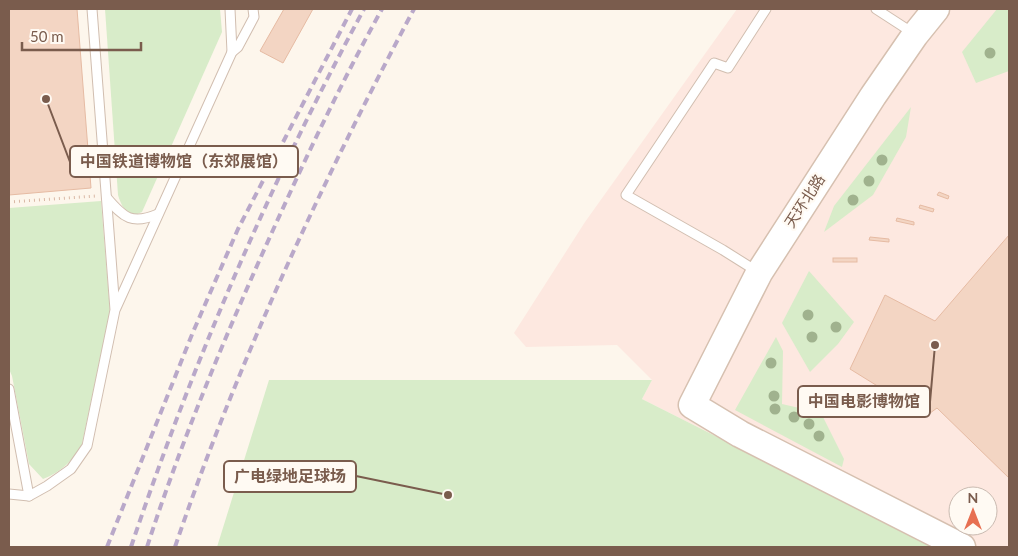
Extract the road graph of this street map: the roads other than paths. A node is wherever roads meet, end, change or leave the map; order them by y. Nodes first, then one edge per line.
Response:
1 (92, 9) edge
2 (230, 9) edge
3 (253, 9) edge
4 (766, 9) edge
5 (876, 9) edge
6 (936, 9) edge
7 (915, 35) junction
8 (232, 52) junction
9 (107, 197) junction
10 (158, 214) junction
11 (759, 273) junction
12 (115, 310) junction
13 (9, 389) edge
14 (9, 494) edge
15 (29, 496) junction
16 (962, 547) edge

1 - 9 lane
2 - 8 lane
3 - 8 lane
4 - 11 lane
5 - 7 lane
6 - 7 street, 天环北路
7 - 11 street, 天环北路
8 - 10 lane
9 - 10 lane
9 - 12 lane
10 - 12 lane
11 - 16 street, 天环北路
12 - 15 lane
13 - 15 lane
14 - 15 lane

